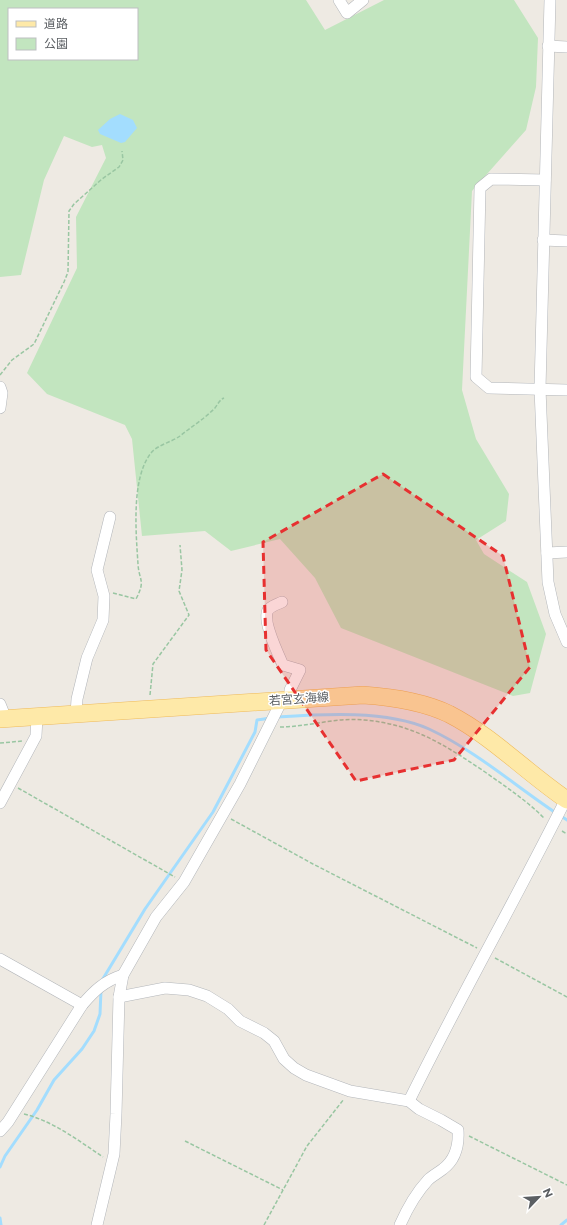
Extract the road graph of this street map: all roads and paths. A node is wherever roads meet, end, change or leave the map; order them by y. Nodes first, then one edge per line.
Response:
1 (339, 0) edge
2 (363, 0) edge
3 (550, 0) edge
4 (548, 46) junction
5 (567, 47) edge
6 (122, 151) dead end
7 (545, 180) junction
8 (543, 240) junction
9 (567, 241) edge
10 (0, 375) edge
11 (0, 387) edge
12 (540, 389) junction
13 (567, 390) edge
14 (224, 398) dead end
15 (0, 408) edge
16 (110, 517) dead end
17 (180, 545) dead end
18 (567, 552) edge
19 (547, 553) junction
20 (104, 596) junction
21 (282, 602) dead end
22 (567, 642) edge
23 (286, 700) junction
24 (153, 709) junction
25 (2, 714) edge
26 (76, 714) junction
27 (37, 717) junction
28 (271, 724) junction
29 (0, 743) edge
30 (32, 743) junction
31 (10, 784) junction
32 (566, 800) edge
33 (0, 803) edge
34 (223, 814) junction
35 (552, 826) junction
36 (184, 882) junction
37 (486, 953) junction
38 (0, 959) edge
39 (122, 975) junction
40 (119, 997) junction
41 (567, 997) edge
42 (82, 1005) junction
43 (350, 1091) junction
44 (409, 1101) junction
45 (15, 1112) junction
46 (458, 1130) junction
47 (0, 1131) edge
48 (185, 1141) dead end
49 (112, 1161) junction
50 (567, 1185) edge
51 (283, 1190) junction
52 (97, 1225) edge
53 (264, 1225) edge
54 (400, 1225) edge

1 - 2 street
3 - 4 street
4 - 5 street
4 - 7 street
6 - 10 path
7 - 8 street
7 - 12 street
8 - 9 street
8 - 12 street
11 - 15 street
12 - 13 street
12 - 19 street
14 - 20 path
16 - 20 street
17 - 24 path
18 - 19 street
19 - 22 street
20 - 26 street
21 - 23 street
23 - 24 main road, 若宮玄海線
23 - 28 street
23 - 32 main road, 若宮玄海線
24 - 26 main road, 若宮玄海線
25 - 27 main road, 若宮玄海線
26 - 27 main road, 若宮玄海線
27 - 30 street
28 - 34 street
28 - 35 path
29 - 30 path
30 - 31 street
31 - 33 street
31 - 36 path
32 - 35 street
34 - 36 street
34 - 37 path
35 - 37 street
36 - 39 street
37 - 41 path
37 - 44 street
38 - 42 street
39 - 40 street
39 - 42 street
40 - 43 street
40 - 49 street
42 - 45 street
43 - 44 street
43 - 51 path
44 - 46 street
45 - 47 street
45 - 49 path
46 - 50 path
46 - 54 street
48 - 51 path
49 - 52 street
51 - 53 path

